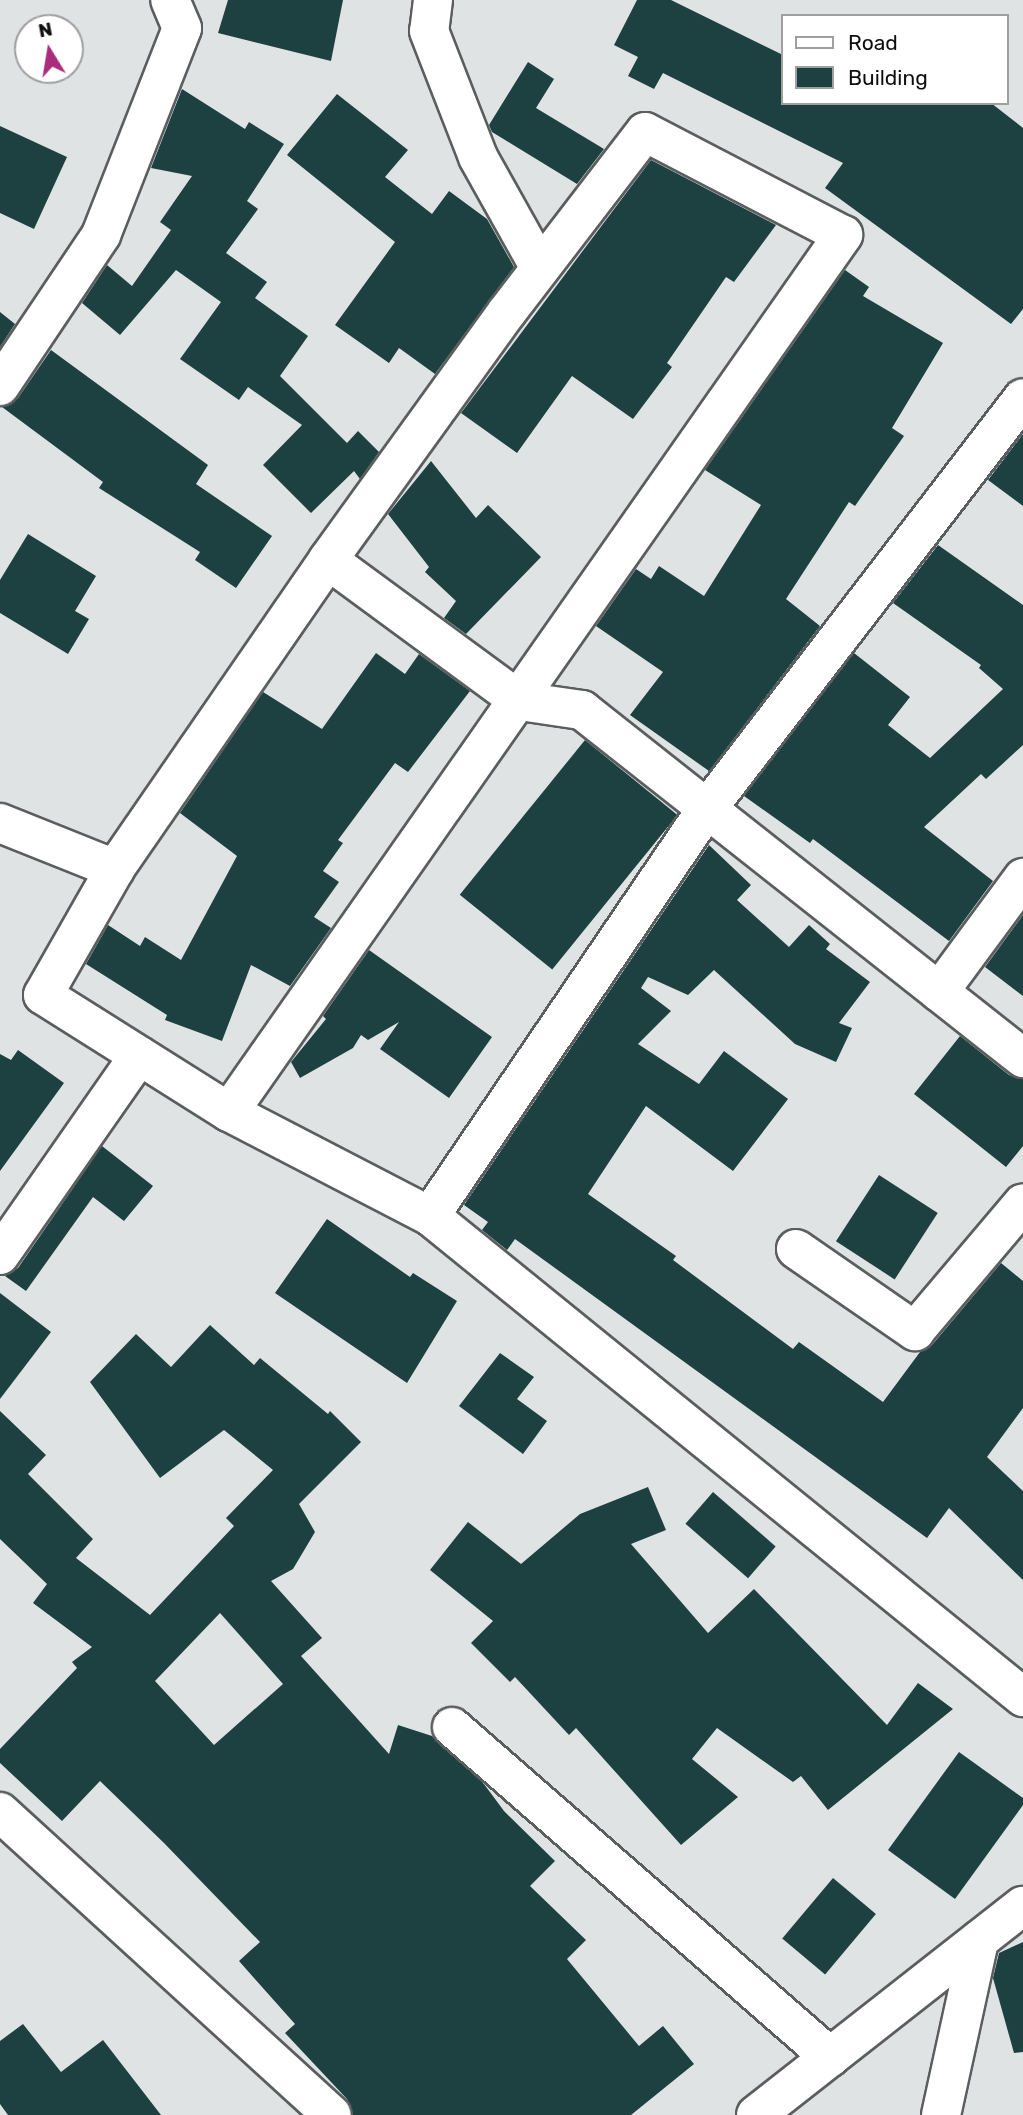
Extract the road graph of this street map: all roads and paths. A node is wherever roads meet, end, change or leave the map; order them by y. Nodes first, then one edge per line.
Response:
1 (433, 0) edge
2 (184, 9) edge
3 (540, 268) junction
4 (0, 386) edge
5 (1023, 398) edge
6 (328, 560) junction
7 (520, 701) junction
8 (707, 809) junction
9 (0, 823) edge
10 (116, 869) junction
11 (1023, 878) edge
12 (939, 992) junction
13 (139, 1056) junction
14 (1023, 1058) edge
15 (229, 1112) junction
16 (1023, 1203) edge
17 (430, 1216) junction
18 (796, 1249) dead end
19 (0, 1255) edge
20 (1023, 1697) edge
21 (452, 1727) dead end
22 (0, 1812) edge
23 (1023, 1906) edge
24 (979, 1940) junction
25 (830, 2057) junction
26 (789, 2102) edge
27 (332, 2115) edge
28 (756, 2115) edge
29 (940, 2115) edge

1 - 3 street
2 - 4 street
3 - 6 street
3 - 7 street
5 - 8 street
6 - 7 street
6 - 10 street
7 - 8 street
7 - 15 street
8 - 12 street
8 - 17 street
9 - 10 street
10 - 13 street
11 - 12 street
12 - 14 street
13 - 15 street
13 - 19 street
15 - 17 street
16 - 18 street
17 - 20 street
21 - 25 street
22 - 27 street
23 - 24 street
24 - 25 street
24 - 29 street
25 - 26 street
26 - 28 street

